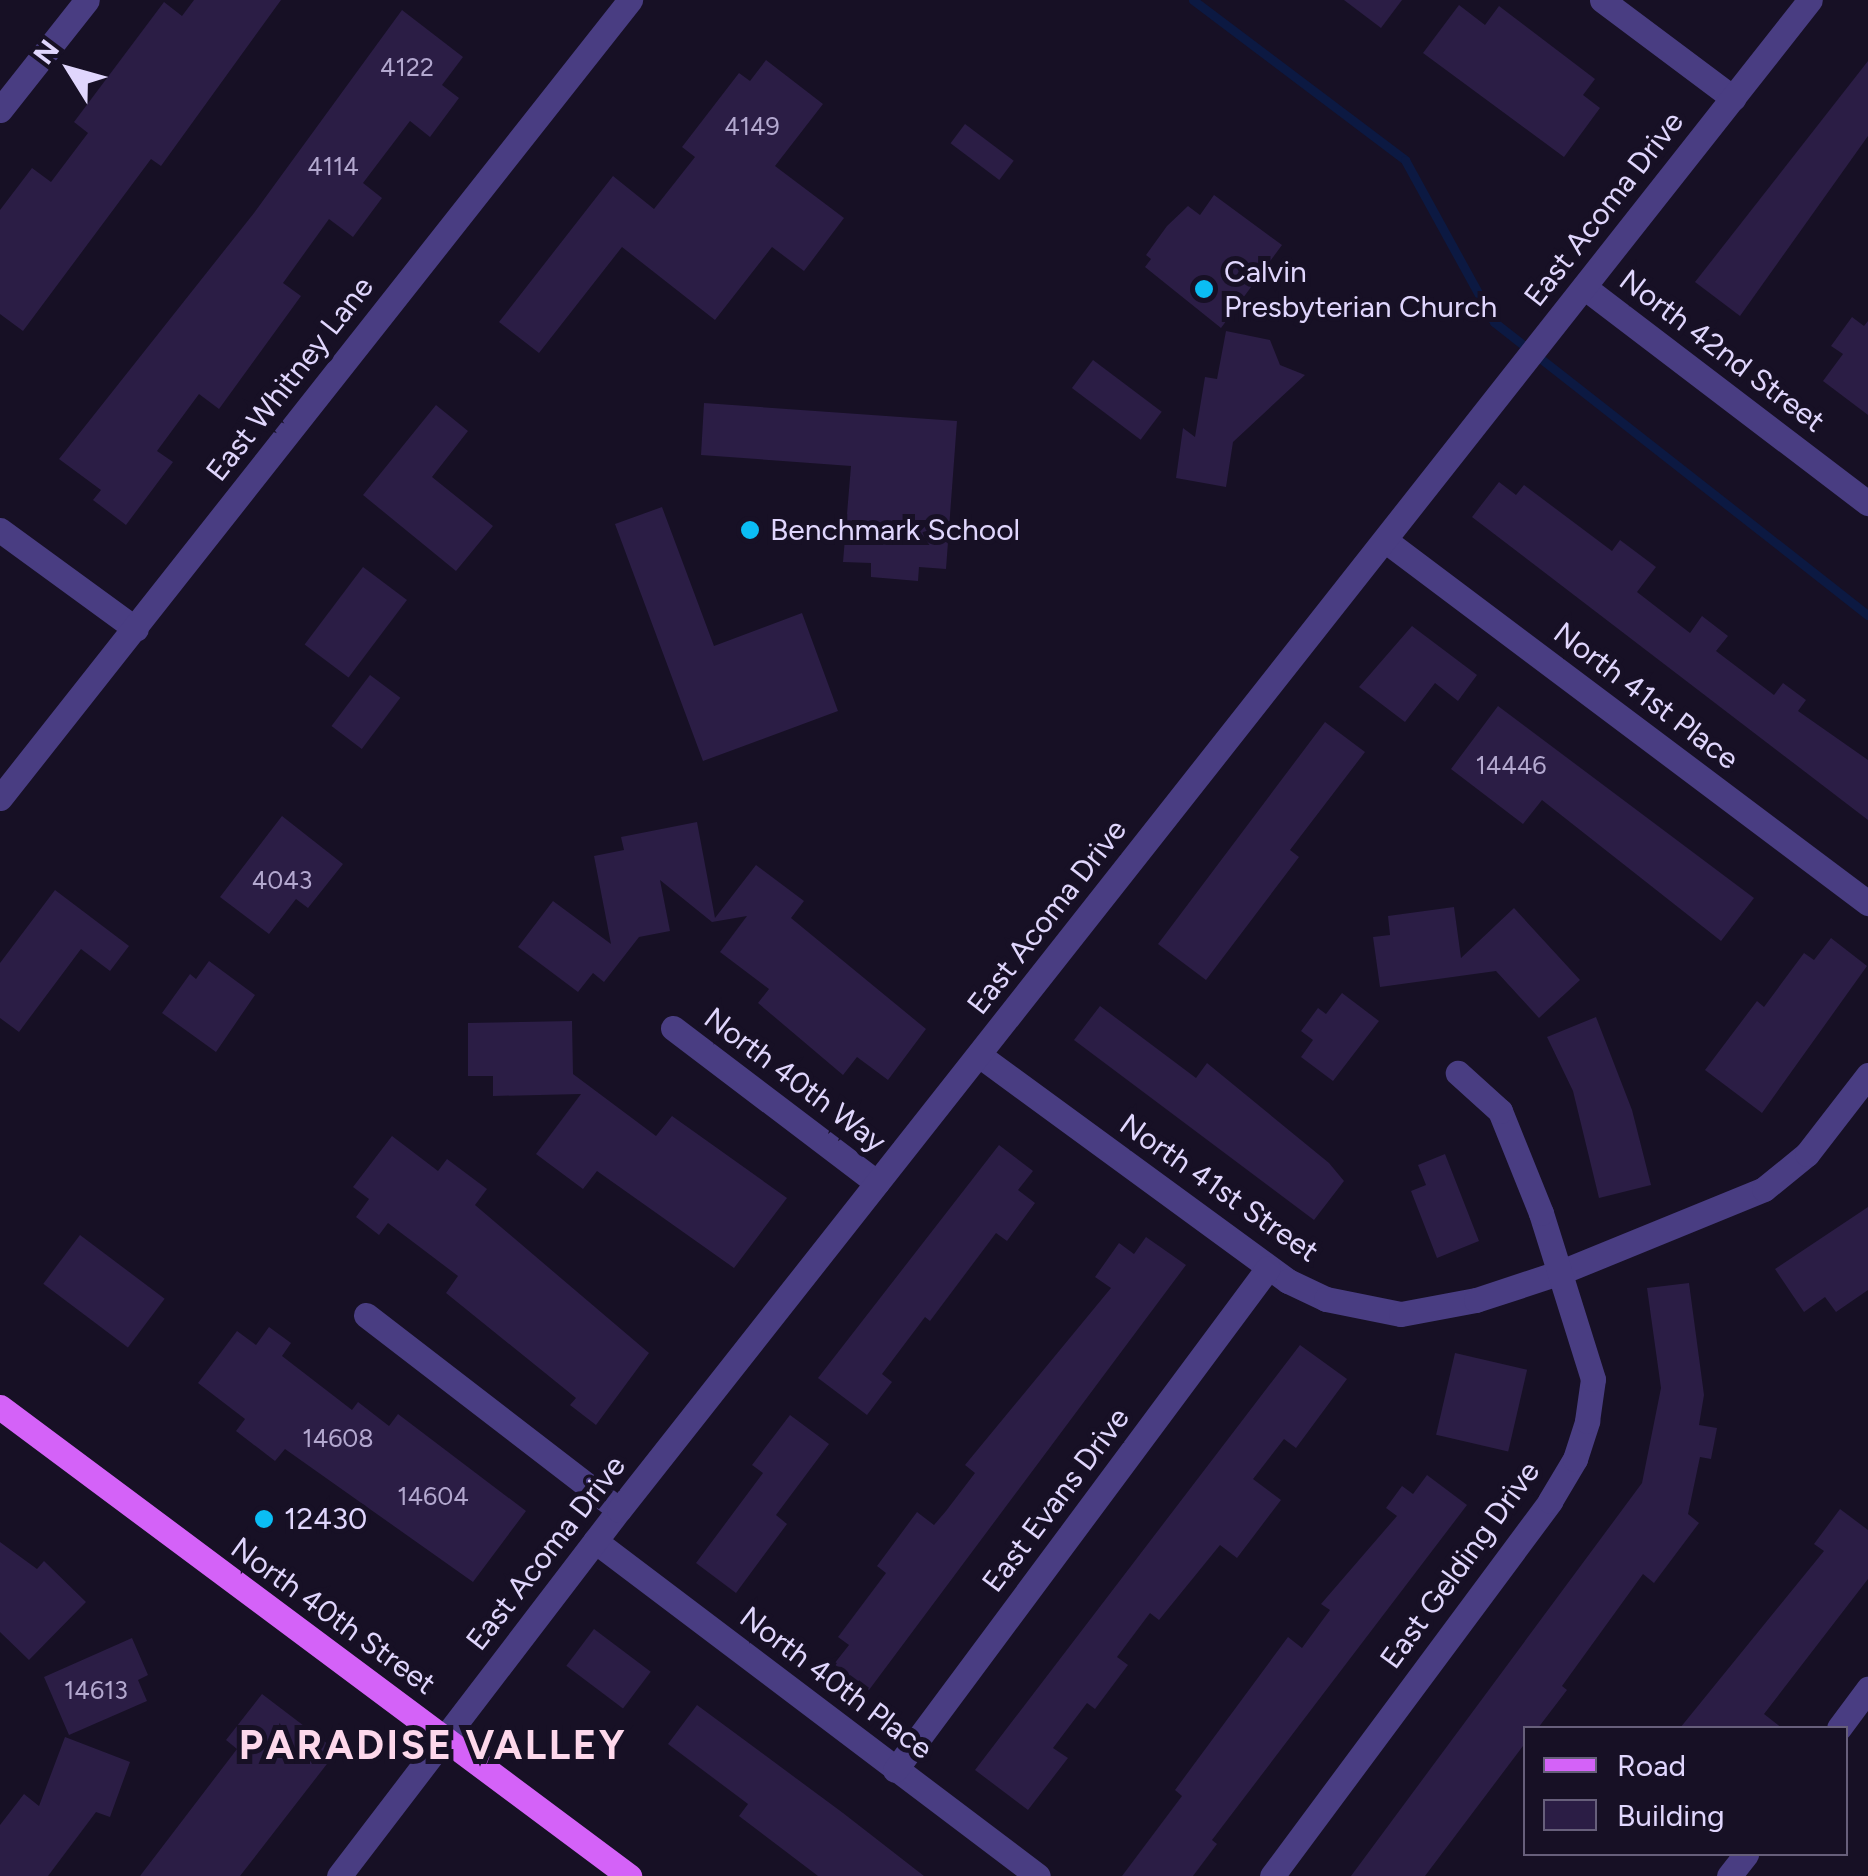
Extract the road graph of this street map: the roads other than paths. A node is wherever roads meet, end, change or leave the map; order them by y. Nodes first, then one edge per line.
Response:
1 (87, 0) edge
2 (630, 0) edge
3 (1602, 0) edge
4 (1810, 0) edge
5 (1733, 98) junction
6 (0, 110) edge
7 (1584, 286) junction
8 (1868, 503) edge
9 (0, 530) edge
10 (1386, 541) junction
11 (136, 629) junction
12 (0, 798) edge
13 (1868, 903) edge
14 (673, 1028) dead end
15 (980, 1055) junction
16 (1458, 1074) dead end
17 (1868, 1075) edge
18 (878, 1184) junction
19 (1268, 1268) junction
20 (1560, 1272) junction
21 (366, 1315) dead end
22 (0, 1407) edge
23 (619, 1510) junction
24 (595, 1541) junction
25 (1868, 1689) edge
26 (1840, 1726) edge
27 (443, 1737) junction
28 (895, 1770) junction
29 (1744, 1856) edge
30 (339, 1876) edge
31 (629, 1876) edge
32 (1038, 1876) edge
33 (1272, 1876) edge
34 (1729, 1876) edge

1 - 6 street
2 - 11 street, East Whitney Lane
3 - 5 street
4 - 5 street, East Acoma Drive
5 - 7 street, East Acoma Drive
7 - 8 street, North 42nd Street
7 - 10 street, East Acoma Drive
9 - 11 street
10 - 13 street, North 41st Place
10 - 15 street, East Acoma Drive
11 - 12 street, East Whitney Lane
14 - 18 street, North 40th Way
15 - 18 street, East Acoma Drive
15 - 19 street, North 41st Street
16 - 20 street, East Gelding Drive
17 - 20 street
18 - 23 street, East Acoma Drive
19 - 20 street, North 41st Street
19 - 28 street, East Evans Drive
20 - 33 street, East Gelding Drive
21 - 23 street
22 - 27 main road, North 40th Street
23 - 24 street, East Acoma Drive
24 - 27 street, East Acoma Drive
24 - 28 street, North 40th Place
25 - 26 street
27 - 30 street, East Acoma Drive
27 - 31 main road, North 40th Street
28 - 32 street, North 40th Place
29 - 34 street

